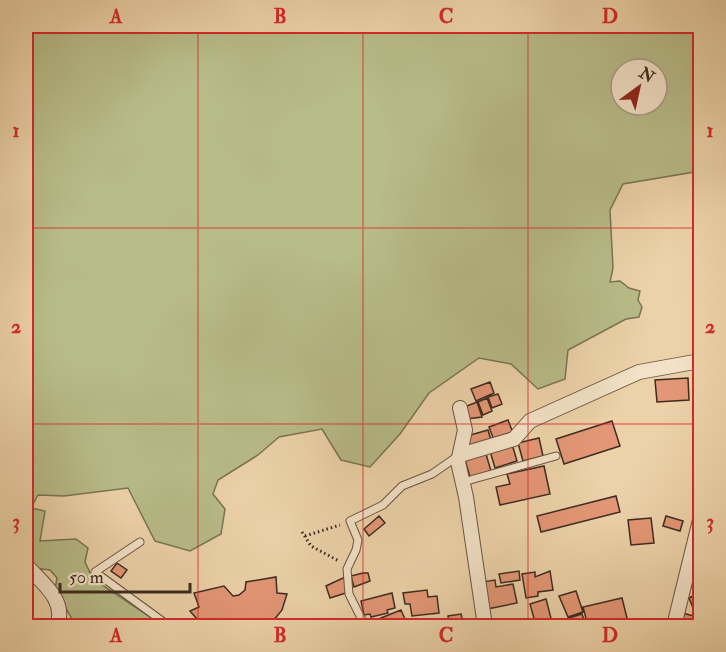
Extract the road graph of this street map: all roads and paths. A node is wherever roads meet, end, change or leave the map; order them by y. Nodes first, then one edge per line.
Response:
1 (700, 361) edge
2 (460, 408) dead end
3 (460, 455) junction
4 (556, 456) dead end
5 (463, 482) junction
6 (700, 520) edge
7 (350, 521) junction
8 (140, 542) dead end
9 (26, 565) edge
10 (348, 566) junction
11 (57, 627) edge
12 (169, 627) edge
13 (365, 627) edge
14 (485, 627) edge
15 (674, 627) edge

1 - 3 street
2 - 3 street
3 - 5 street
3 - 7 lane
4 - 5 lane
5 - 14 street
6 - 15 street
7 - 10 lane
7 - 10 path
8 - 12 lane
9 - 11 street
10 - 13 lane

